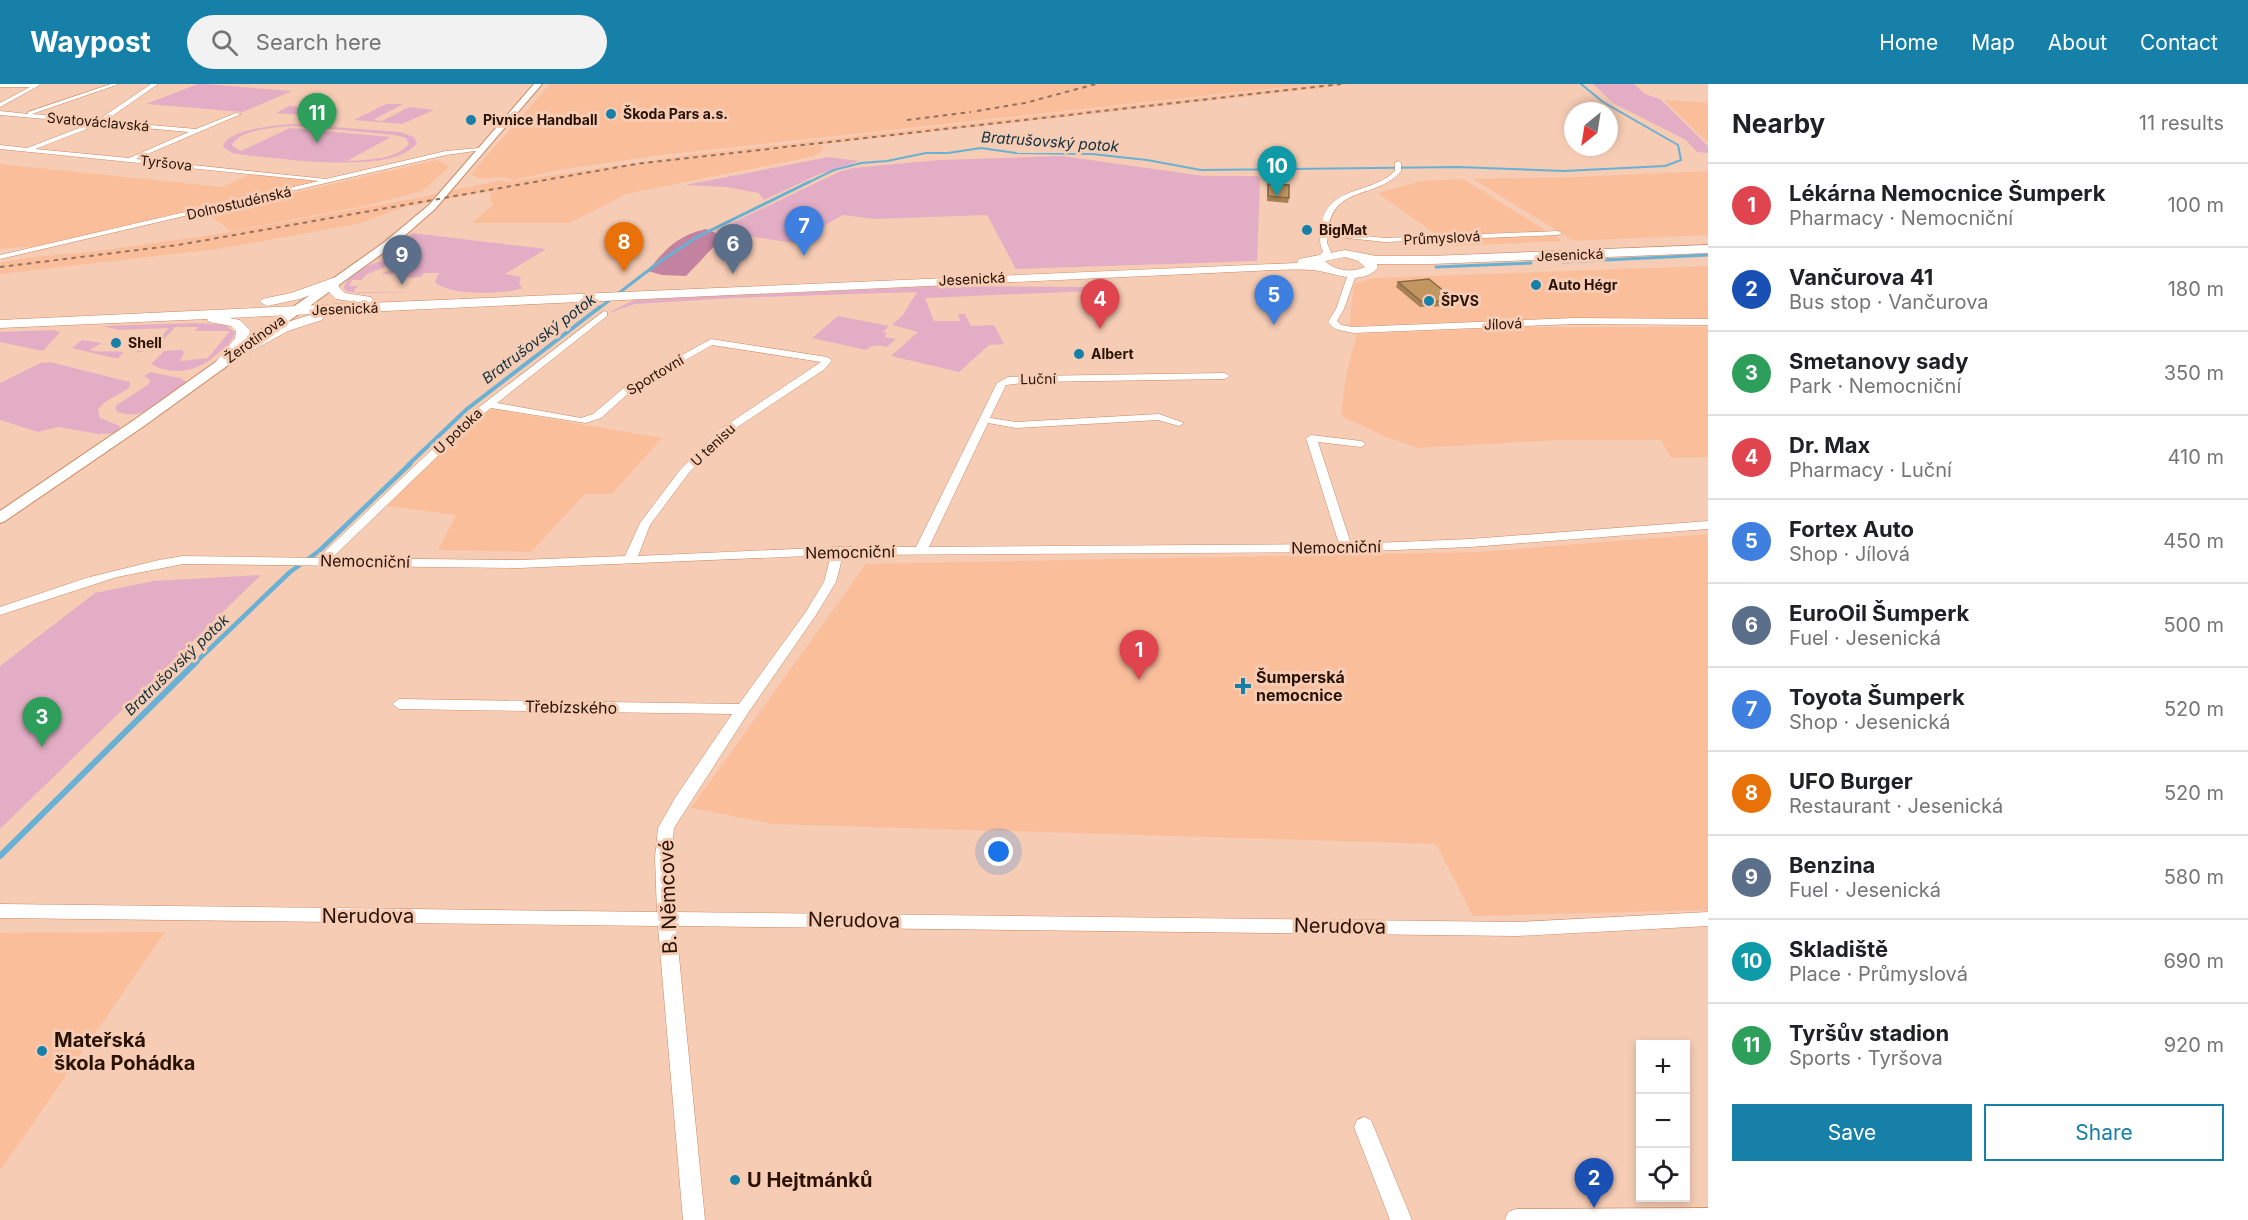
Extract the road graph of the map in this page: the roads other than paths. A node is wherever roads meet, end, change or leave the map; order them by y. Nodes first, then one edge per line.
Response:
1 (116, 84) edge
2 (155, 84) edge
3 (538, 84) edge
4 (0, 85) edge
5 (37, 85) edge
6 (0, 105) edge
7 (0, 113) edge
8 (238, 114) dead end
9 (23, 116) junction
10 (98, 123) junction
11 (196, 131) junction
12 (0, 147) edge
13 (25, 149) junction
14 (479, 150) junction
15 (129, 159) junction
16 (1398, 167) dead end
17 (331, 181) junction
18 (1558, 233) dead end
19 (1327, 234) junction
20 (1708, 249) edge
21 (1322, 256) junction
22 (0, 257) edge
23 (1356, 257) junction
24 (1431, 260) junction
25 (1254, 267) junction
26 (1328, 269) junction
27 (1366, 272) junction
28 (333, 282) junction
29 (1344, 294) junction
30 (382, 304) junction
31 (241, 306) junction
32 (298, 308) junction
33 (604, 314) dead end
34 (176, 316) junction
35 (0, 320) edge
36 (1708, 322) edge
37 (827, 360) joint
38 (221, 364) junction
39 (1225, 376) dead end
40 (488, 404) junction
41 (985, 420) junction
42 (1179, 423) dead end
43 (1361, 444) dead end
44 (0, 518) edge
45 (1708, 525) edge
46 (1346, 548) junction
47 (921, 550) junction
48 (838, 551) junction
49 (630, 559) junction
50 (312, 560) junction
51 (0, 611) edge
52 (399, 704) dead end
53 (743, 710) junction
54 (0, 911) edge
55 (666, 917) junction
56 (1708, 920) edge
57 (1364, 1127) dead end
58 (1708, 1219) edge
59 (694, 1220) edge
60 (1401, 1220) edge
61 (1516, 1220) edge

1 - 9 street
2 - 10 street
3 - 14 street, Žerotínova
4 - 5 street
5 - 6 street
7 - 9 street, Svatováclavská
8 - 11 street
9 - 10 street, Svatováclavská
10 - 11 street, Svatováclavská
10 - 13 street
11 - 15 street
12 - 13 street, Tyršova
13 - 15 street, Tyršova
14 - 17 street, Dolnostudénská
14 - 28 street, Žerotínova
15 - 17 street, Tyršova
16 - 19 street
17 - 22 street, Dolnostudénská
18 - 19 street, Průmyslová
19 - 21 street
19 - 23 street
20 - 24 main road, Jesenická
21 - 23 main road, Jesenická
21 - 25 main road, Jesenická
21 - 26 main road
23 - 24 main road, Jesenická
23 - 27 main road
24 - 27 main road, Jesenická
25 - 26 main road, Jesenická
25 - 30 main road, Jesenická
26 - 27 main road, Jesenická
26 - 29 street
27 - 29 street, Jílová
28 - 30 main road
28 - 31 main road
28 - 32 street, Žerotínova
29 - 36 street, Jílová
30 - 32 main road, Jesenická
30 - 38 main road
31 - 32 main road, Jesenická
31 - 35 main road, Jesenická
32 - 34 main road, Jesenická
32 - 38 street, Žerotínova
33 - 40 street, U potoka
34 - 35 main road, Jesenická
34 - 38 main road
37 - 40 street, Sportovní
37 - 49 street, U tenisu
38 - 44 street, Žerotínova
39 - 41 street, Luční
40 - 50 street, U potoka
41 - 42 street
41 - 47 street, Luční
43 - 46 street
45 - 46 street, Nemocniční
46 - 47 street, Nemocniční
47 - 48 street, Nemocniční
48 - 49 street, Nemocniční
48 - 53 street, B. Němcové
49 - 50 street, Nemocniční
50 - 51 street, Nemocniční
52 - 53 street, Třebízského
53 - 55 street, B. Němcové
54 - 55 street, Nerudova
55 - 56 street, Nerudova
55 - 59 street, B. Němcové
57 - 60 street
58 - 61 street

